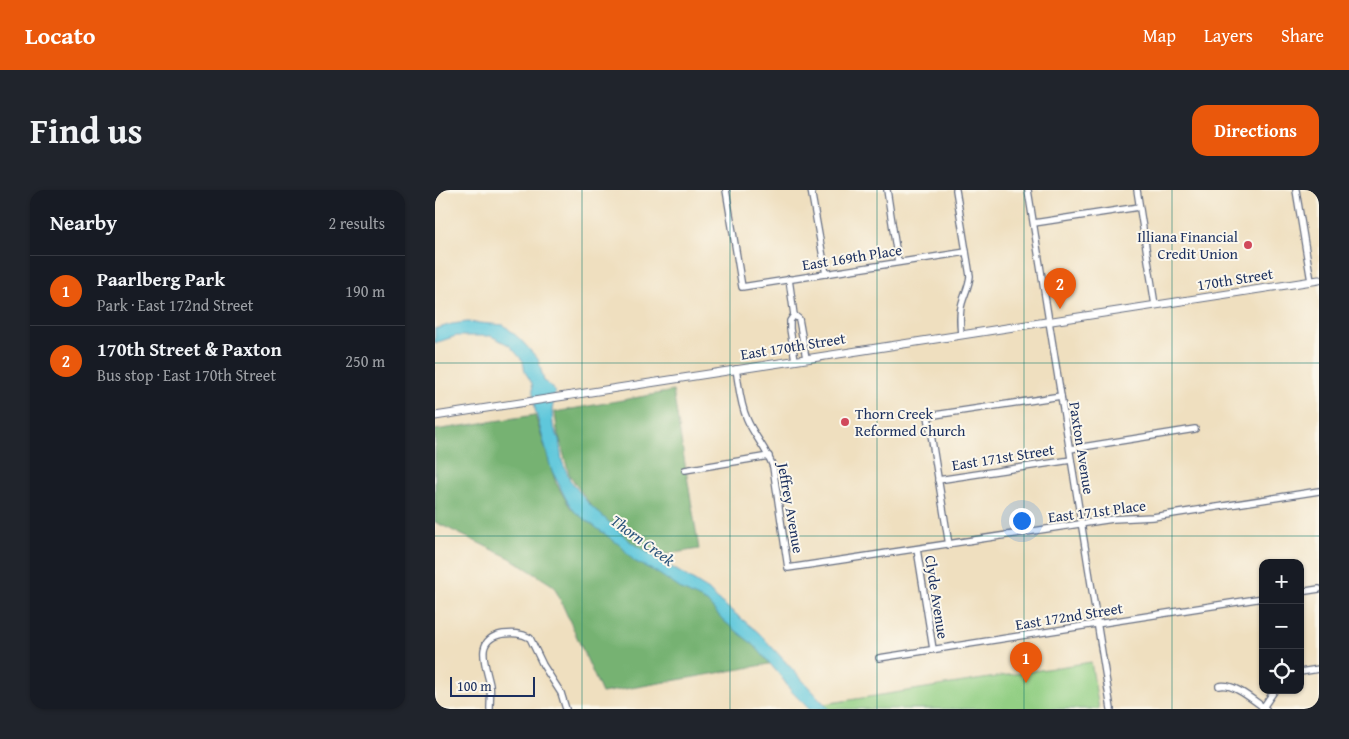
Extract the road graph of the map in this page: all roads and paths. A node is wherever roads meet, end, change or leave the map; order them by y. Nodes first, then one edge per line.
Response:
1 (726, 190) edge
2 (811, 190) edge
3 (887, 190) edge
4 (956, 190) edge
5 (1028, 190) edge
6 (1137, 190) edge
7 (1296, 190) edge
8 (1139, 207) junction
9 (1034, 223) junction
10 (966, 252) junction
11 (899, 262) junction
12 (826, 274) junction
13 (789, 280) junction
14 (1319, 280) edge
15 (1311, 281) junction
16 (1155, 305) junction
17 (794, 315) junction
18 (1049, 321) junction
19 (961, 334) junction
20 (807, 358) junction
21 (795, 360) junction
22 (736, 369) junction
23 (1061, 396) junction
24 (435, 416) edge
25 (1195, 429) dead end
26 (1070, 449) junction
27 (769, 456) junction
28 (1071, 460) junction
29 (685, 470) dead end
30 (939, 480) junction
31 (1319, 491) edge
32 (1082, 524) junction
33 (949, 544) junction
34 (917, 549) junction
35 (788, 568) joint
36 (1319, 588) edge
37 (1304, 591) edge
38 (1259, 599) edge
39 (1097, 624) junction
40 (933, 649) junction
41 (879, 658) dead end
42 (1319, 669) edge
43 (1304, 671) edge
44 (1219, 686) dead end
45 (1273, 694) edge
46 (1264, 708) edge
47 (490, 709) edge
48 (566, 709) edge
49 (1111, 709) edge

1 - 13 street, East 169th Place
2 - 12 street
3 - 11 street
4 - 10 street
5 - 9 street, Paxton Avenue
6 - 8 street
7 - 15 street
8 - 9 street
8 - 16 street
9 - 18 street, Paxton Avenue
10 - 11 street, East 169th Place
10 - 19 street
11 - 12 street, East 169th Place
12 - 13 street, East 169th Place
13 - 17 street
14 - 15 street, 170th Street
15 - 16 street, 170th Street
16 - 18 street, East 170th Street
17 - 20 street
17 - 21 street
18 - 19 street, East 170th Street
18 - 23 street, Paxton Avenue
19 - 20 street, East 170th Street
20 - 21 street, East 170th Street
21 - 22 street, East 170th Street
22 - 24 street, East 170th Street
22 - 27 street, Jeffrey Avenue
23 - 26 street, Paxton Avenue
23 - 30 street, Clyde Avenue
25 - 26 street
26 - 28 street, Paxton Avenue
27 - 29 street
27 - 35 street, Jeffrey Avenue
28 - 30 street, East 171st Street
28 - 32 street, Paxton Avenue
30 - 33 street, Clyde Avenue
31 - 32 street, East 171st Place
32 - 33 street, East 171st Place
32 - 39 street, Paxton Avenue
33 - 34 street, East 171st Place
34 - 35 street, East 171st Place
34 - 40 street, Clyde Avenue
36 - 37 street
38 - 39 street, East 172nd Street
39 - 40 street, East 172nd Street
39 - 49 street, Paxton Avenue
40 - 41 street, East 172nd Street
42 - 43 street
44 - 46 street
45 - 46 street
47 - 48 street

